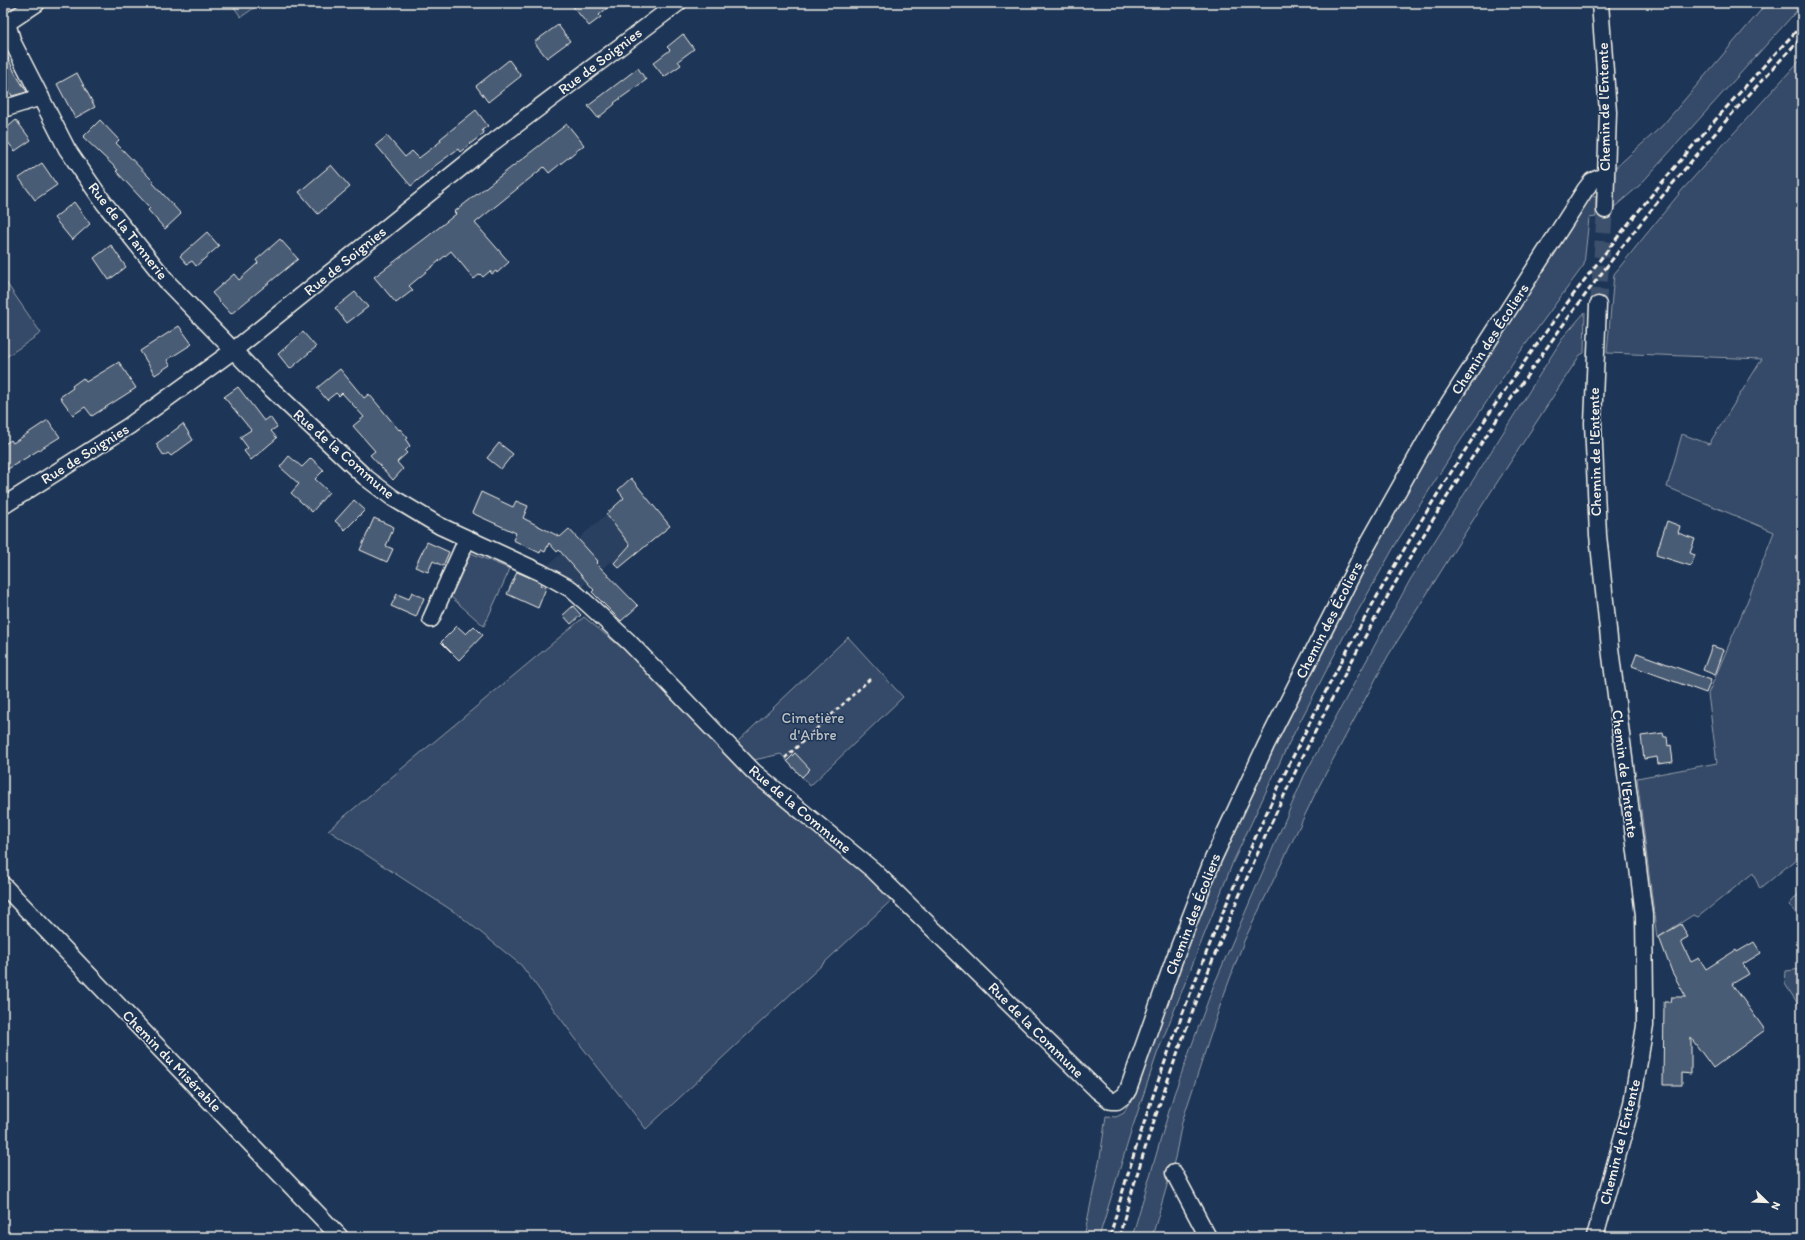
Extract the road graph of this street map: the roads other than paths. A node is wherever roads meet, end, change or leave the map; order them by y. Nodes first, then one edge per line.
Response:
1 (38, 3) edge
2 (678, 3) edge
3 (1600, 3) edge
4 (5, 20) edge
5 (40, 97) junction
6 (3, 109) edge
7 (1606, 175) junction
8 (1605, 210) tunnel mouth
9 (1598, 305) tunnel mouth
10 (234, 350) junction
11 (3, 506) edge
12 (467, 539) junction
13 (431, 619) dead end
14 (3, 885) edge
15 (1117, 1101) joint
16 (1174, 1173) dead end
17 (340, 1237) edge
18 (1208, 1237) edge
19 (1595, 1237) edge

1 - 4 street, Rue de la Tannerie
2 - 10 street, Rue de Soignies
3 - 7 street, Chemin de l'Entente
4 - 5 street, Rue de la Tannerie
5 - 6 street
5 - 10 street, Rue de la Tannerie
7 - 8 street, Chemin de l'Entente
7 - 15 street, Chemin des Écoliers
9 - 19 street, Chemin de l'Entente
10 - 11 street, Rue de Soignies
10 - 12 street, Rue de la Commune
12 - 13 street
12 - 15 street, Rue de la Commune
14 - 17 street, Chemin du Misérable
16 - 18 street

